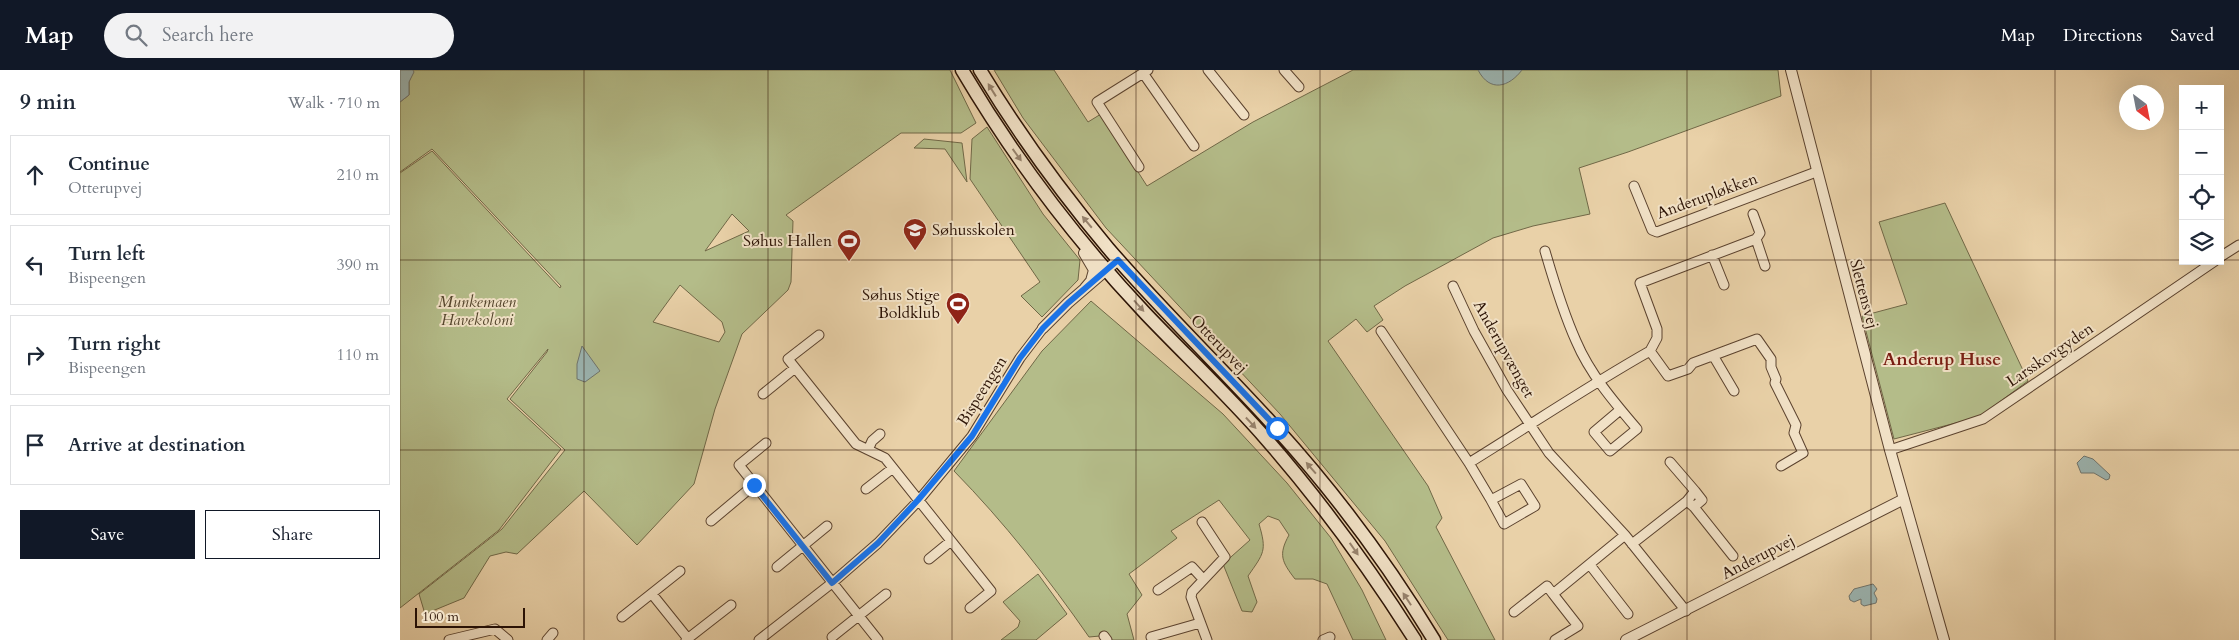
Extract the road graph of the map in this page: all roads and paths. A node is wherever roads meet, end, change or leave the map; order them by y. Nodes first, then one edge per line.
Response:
1 (962, 70) edge
2 (980, 70) edge
3 (1208, 70) edge
4 (1284, 70) edge
5 (1791, 70) edge
6 (1146, 72) edge
7 (1299, 87) dead end
8 (1244, 115) dead end
9 (1194, 146) dead end
10 (1139, 167) dead end
11 (1816, 172) junction
12 (1032, 175) junction
13 (1634, 186) dead end
14 (1753, 214) dead end
15 (1756, 239) junction
16 (2239, 245) edge
17 (1545, 251) dead end
18 (1712, 255) junction
19 (2224, 255) edge
20 (1118, 260) junction
21 (2209, 265) edge
22 (1765, 266) dead end
23 (1106, 270) junction
24 (1724, 285) dead end
25 (1452, 286) dead end
26 (1085, 288) junction
27 (1043, 328) joint
28 (1381, 331) dead end
29 (818, 335) dead end
30 (1650, 351) junction
31 (1714, 357) junction
32 (795, 368) junction
33 (1598, 380) junction
34 (1734, 391) dead end
35 (763, 394) dead end
36 (1620, 410) junction
37 (1531, 425) junction
38 (880, 434) dead end
39 (766, 443) dead end
40 (868, 450) junction
41 (1890, 450) junction
42 (1670, 462) dead end
43 (1469, 463) junction
44 (1782, 466) dead end
45 (893, 468) junction
46 (754, 485) junction
47 (866, 489) dead end
48 (1904, 499) junction
49 (918, 500) junction
50 (1491, 500) junction
51 (1690, 504) junction
52 (711, 521) dead end
53 (1202, 522) dead end
54 (827, 526) dead end
55 (1625, 535) junction
56 (951, 541) junction
57 (1632, 544) junction
58 (802, 546) junction
59 (1733, 556) dead end
60 (929, 559) dead end
61 (1590, 565) junction
62 (777, 566) dead end
63 (680, 571) dead end
64 (1203, 579) junction
65 (832, 583) junction
66 (1158, 590) dead end
67 (652, 594) junction
68 (886, 594) dead end
69 (1554, 594) junction
70 (731, 605) dead end
71 (1393, 606) junction
72 (970, 608) dead end
73 (1686, 611) junction
74 (1514, 612) dead end
75 (1628, 614) dead end
76 (858, 616) junction
77 (622, 617) dead end
78 (1200, 623) junction
79 (832, 637) dead end
80 (1151, 637) dead end
81 (449, 640) edge
82 (508, 640) edge
83 (688, 640) edge
84 (759, 640) edge
85 (878, 640) edge
86 (1207, 640) edge
87 (1415, 640) edge
88 (1420, 640) edge
89 (1434, 640) edge
90 (1556, 640) edge
91 (1626, 640) edge
92 (1944, 640) edge

1 -> 12 main road, Otterupvej
20 -> 2 main road, Otterupvej
3 - 8 street
4 - 7 street
5 - 11 street, Slettensvej
6 - 9 street
6 - 10 street
11 - 13 street, Anderupløkken
11 - 41 street, Slettensvej
12 - 23 main road, Otterupvej
12 - 26 street
14 - 15 street
15 - 18 street
15 - 22 street
16 - 19 street
17 - 33 street
18 - 24 street
18 - 30 street
20 - 23 street, Bispeengen
89 -> 20 main road, Otterupvej
21 - 41 street, Larsskovgyden
23 - 26 street, Bispeengen
23 -> 71 main road, Otterupvej
25 - 37 street, Anderupvænget
26 - 27 street, Bispeengen
27 - 49 street, Bispeengen
28 - 43 street
29 - 32 street
30 - 31 street
30 - 33 street, Anderupvænget
31 - 34 street
31 - 44 street
32 - 35 street
32 - 40 street
33 - 36 street
33 - 37 street, Anderupvænget
36 - 36 street
37 - 43 street, Anderupvænget
37 - 55 street, Anderupvænget
38 - 40 street
39 - 46 street
40 - 45 street
41 - 48 street, Slettensvej
42 - 51 street
43 - 50 street
45 - 47 street
45 - 49 street
46 - 52 street
46 - 58 street
48 - 73 street, Anderupvej
48 - 92 street, Slettensvej
49 - 56 street
49 - 65 street, Bispeengen
50 - 50 street
51 - 57 street
51 - 59 street
53 - 64 street
54 - 58 street
55 - 57 street, Anderupvænget
55 - 61 street
56 - 60 street
56 - 72 street
57 - 73 street, Anderupvænget
58 - 62 street
58 - 65 street
61 - 69 street
61 - 75 street
63 - 67 street
64 - 66 street
64 - 78 street
65 - 76 street
65 - 84 street, Bispeengen
67 - 77 street
67 - 83 street
68 - 76 street
69 - 74 street
69 - 90 street
70 - 83 street
71 - 87 main road, Otterupvej
71 - 88 street
73 - 91 street, Anderupvej
76 - 79 street
76 - 85 street
78 - 80 street
78 - 86 street
81 - 82 street

